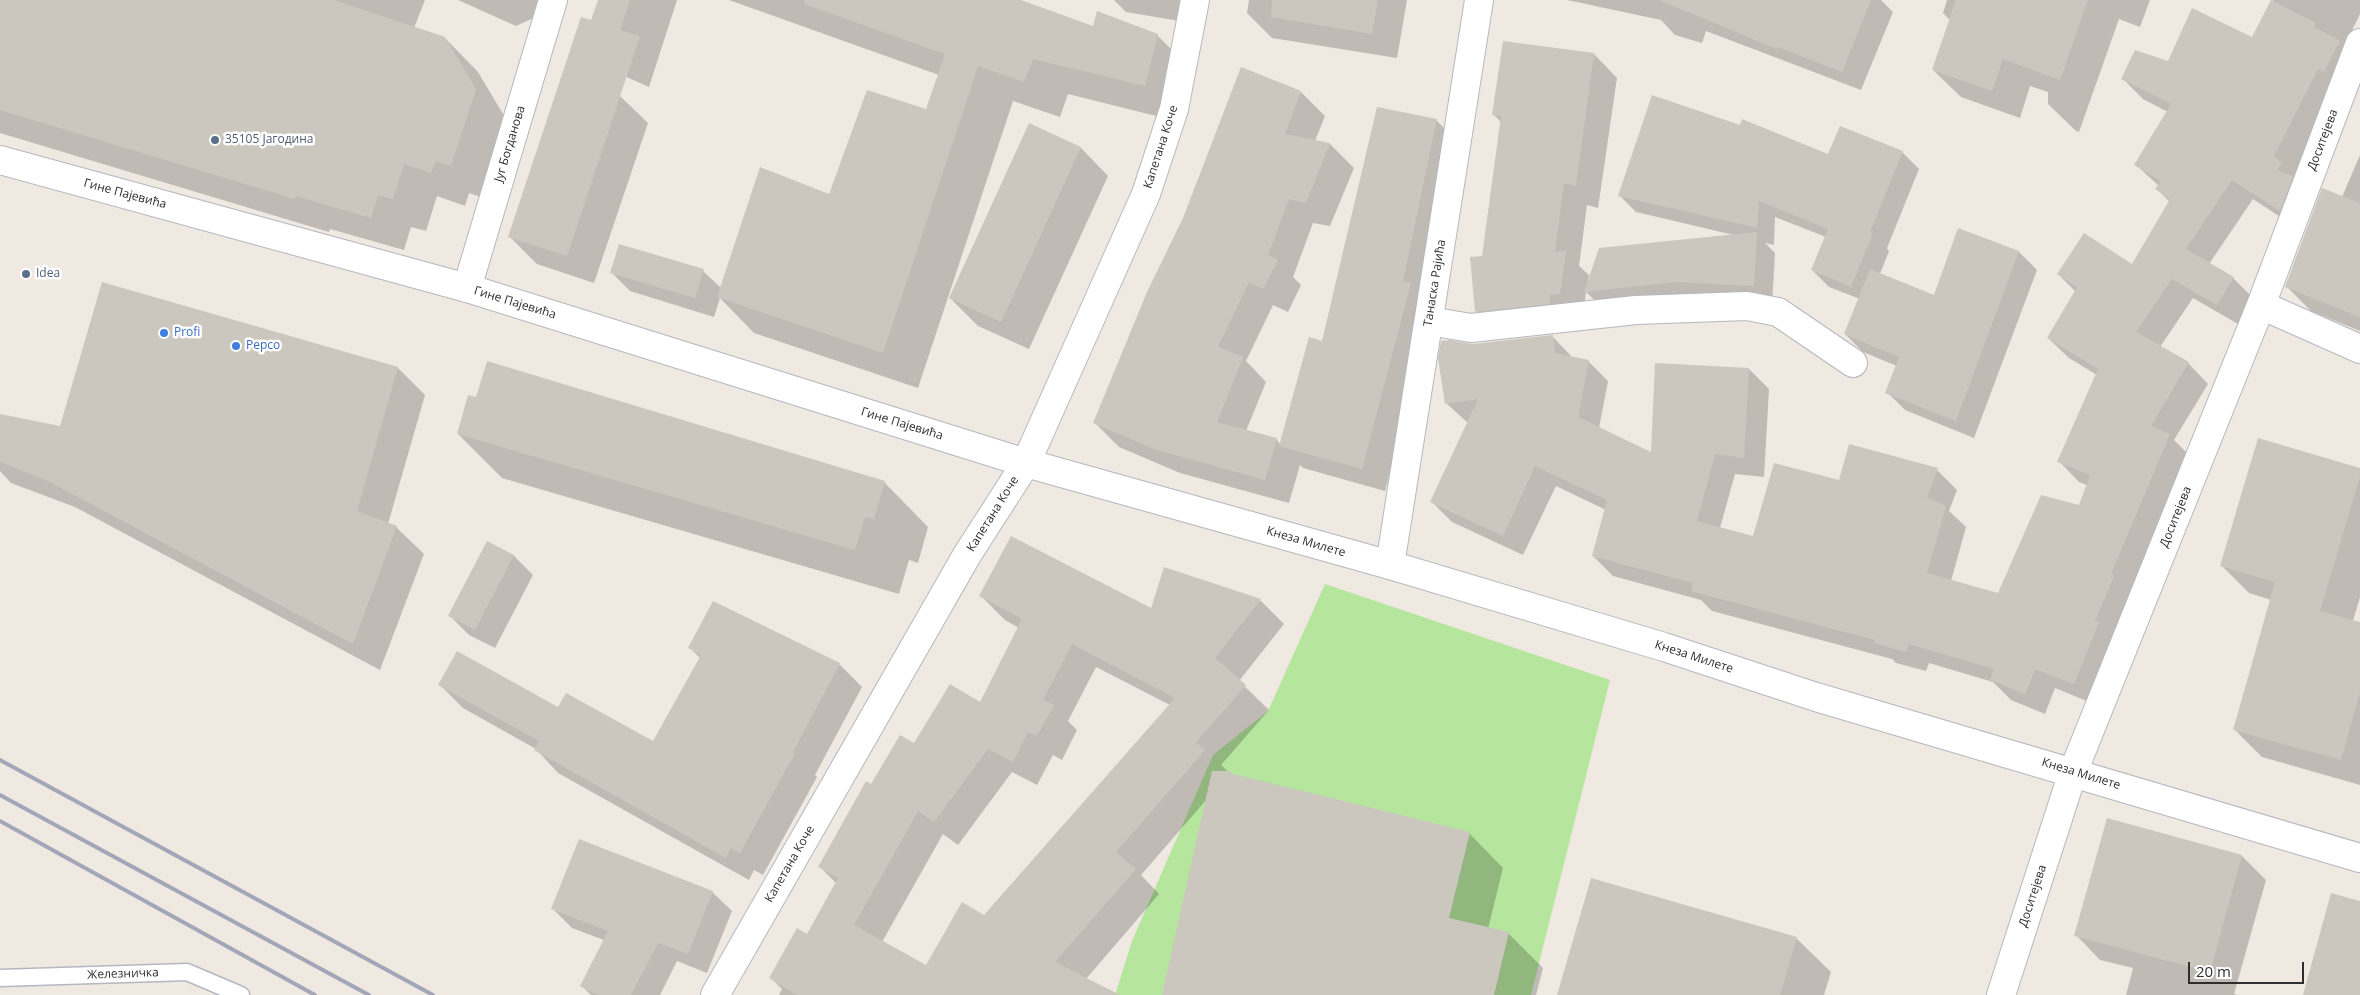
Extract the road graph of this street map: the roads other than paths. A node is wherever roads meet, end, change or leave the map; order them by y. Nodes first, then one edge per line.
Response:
1 (553, 0) edge
2 (1196, 0) edge
3 (1478, 0) edge
4 (2360, 43) edge
5 (0, 160) edge
6 (467, 288) junction
7 (2261, 305) junction
8 (1429, 321) junction
9 (2360, 349) edge
10 (1853, 363) dead end
11 (1026, 462) junction
12 (1390, 566) junction
13 (2073, 772) junction
14 (2360, 858) edge
15 (0, 978) edge
16 (240, 995) edge
17 (715, 995) edge
18 (2001, 995) edge

1 - 6 main road, Југ Богданова
2 - 11 main road, Капетана Коче
3 - 8 main road, Танаска Рајића
4 - 7 main road, Доситејева
5 - 6 main road, Гине Пајевића
6 - 11 main road, Гине Пајевића
7 - 9 main road
7 - 13 main road, Доситејева
8 - 10 main road
8 - 12 main road, Танаска Рајића
11 - 12 main road, Кнеза Милете
11 - 17 main road, Капетана Коче
12 - 13 main road, Кнеза Милете
13 - 14 main road, Кнеза Милете
13 - 18 main road, Доситејева
15 - 16 lane, Железничка

